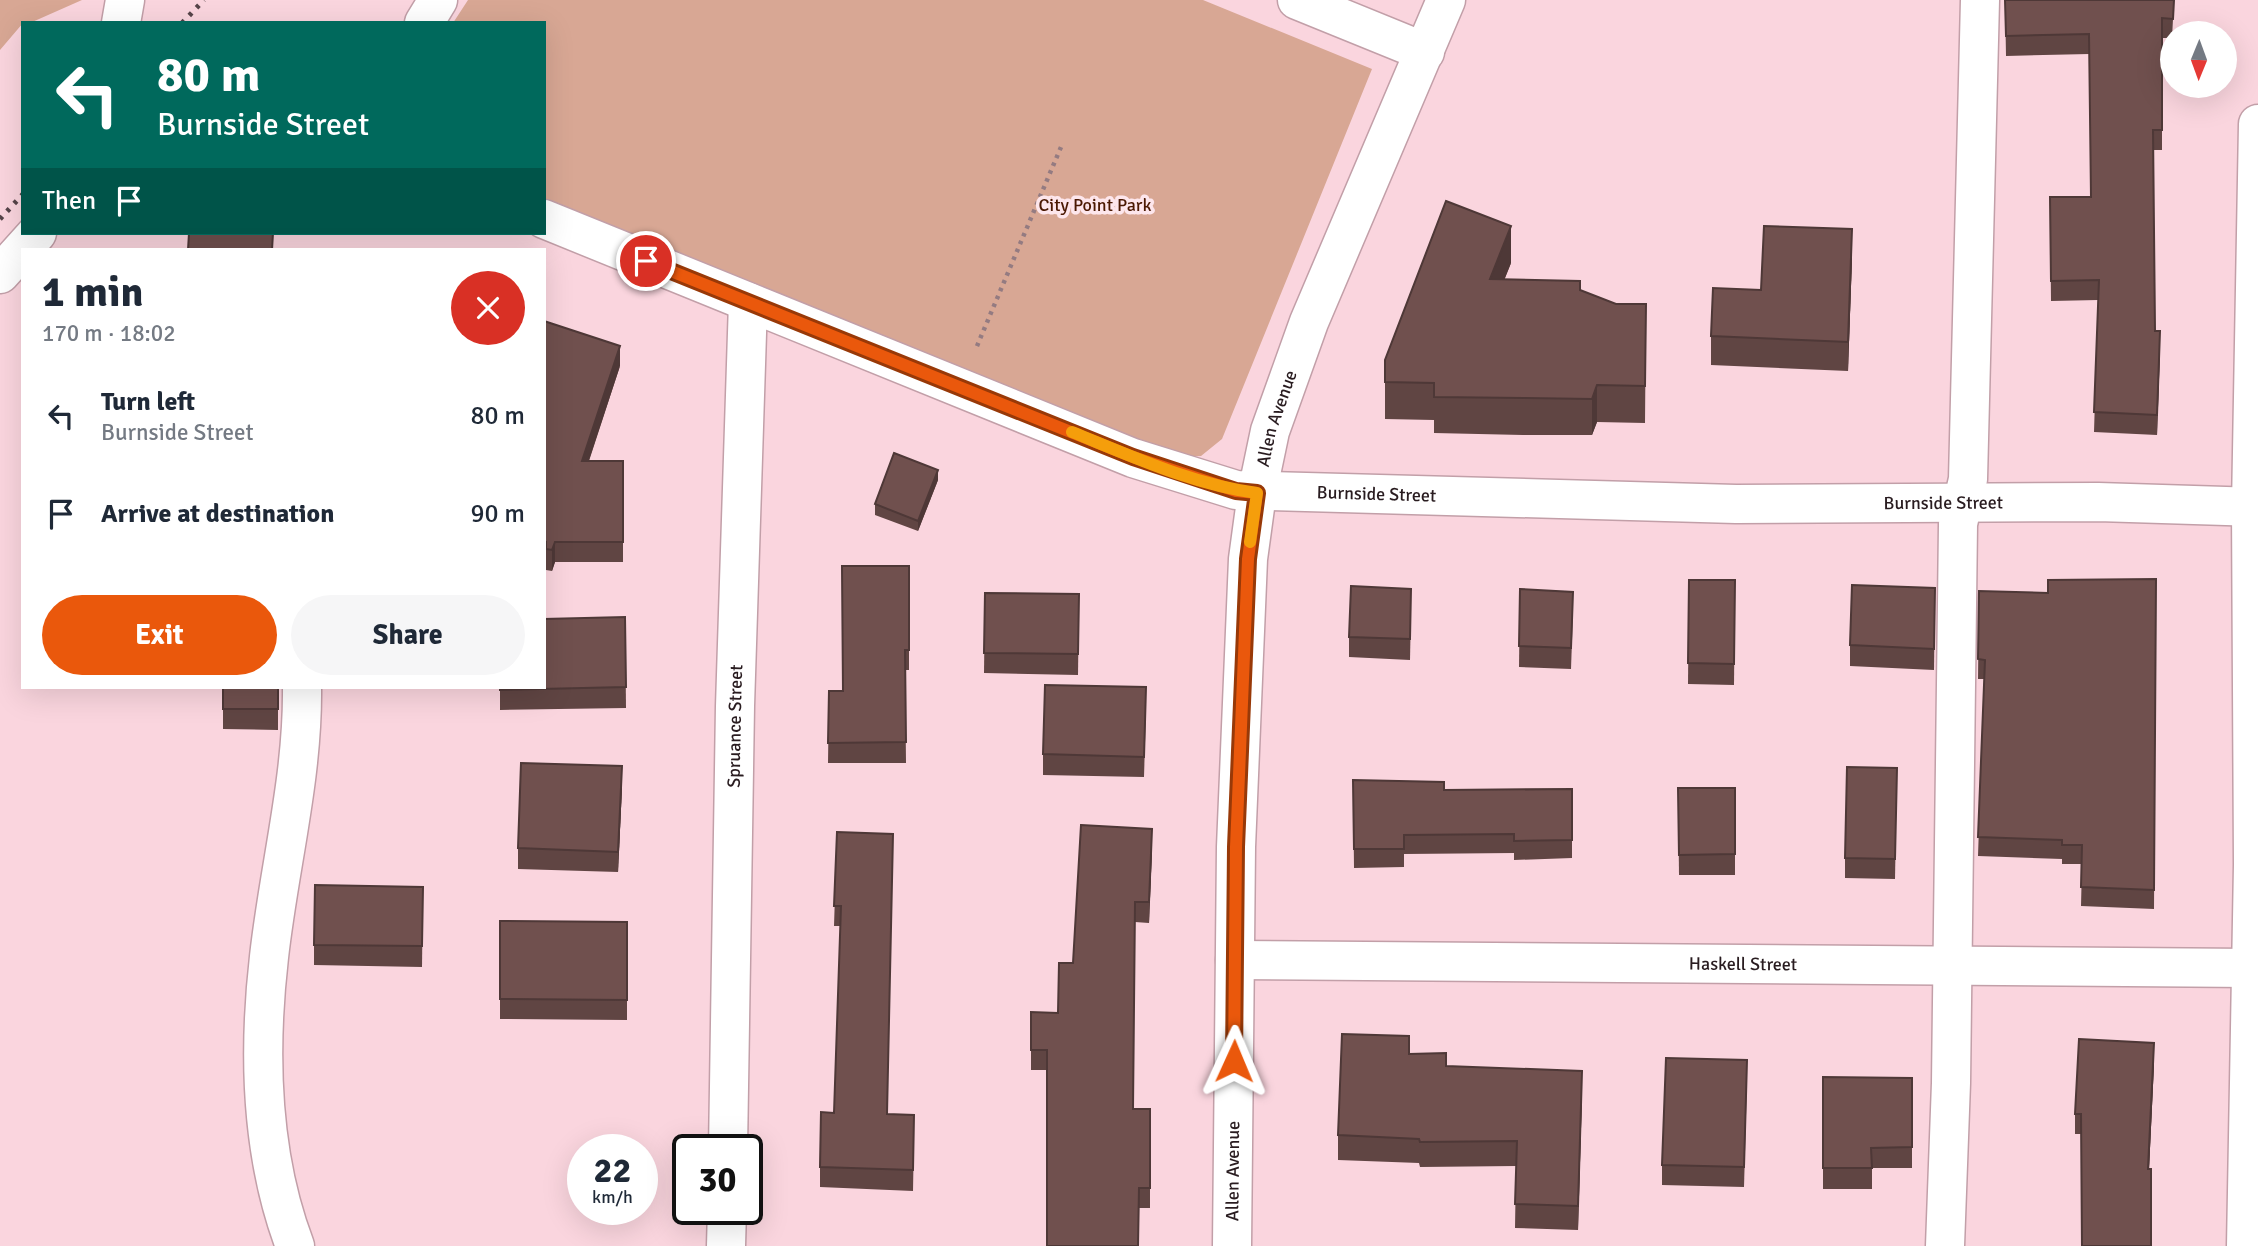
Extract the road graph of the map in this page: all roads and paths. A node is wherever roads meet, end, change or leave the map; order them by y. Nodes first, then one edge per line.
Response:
1 (125, 0) edge
2 (438, 0) edge
3 (1297, 0) edge
4 (1446, 0) edge
5 (1980, 0) edge
6 (121, 21) edge
7 (425, 21) edge
8 (1425, 52) junction
9 (2258, 124) edge
10 (1061, 147) dead end
11 (546, 220) edge
12 (35, 235) edge
13 (23, 248) edge
14 (21, 251) edge
15 (0, 274) edge
16 (748, 302) junction
17 (960, 387) junction
18 (1257, 493) junction
19 (1962, 502) junction
20 (2255, 507) edge
21 (302, 689) edge
22 (1235, 960) junction
23 (1954, 967) junction
24 (2251, 968) junction
25 (728, 1134) edge
26 (727, 1225) edge
27 (295, 1246) edge
28 (726, 1246) edge
29 (1231, 1246) edge
30 (1945, 1246) edge
31 (2246, 1246) edge

1 - 6 street
2 - 7 street
3 - 8 street
4 - 8 street, Allen Avenue
5 - 19 street
8 - 18 street, Allen Avenue
9 - 20 street
10 - 17 path
11 - 16 street, Burnside Street
12 - 13 street
14 - 15 street
16 - 17 street, Burnside Street
16 - 25 street, Spruance Street
17 - 18 street, Burnside Street
18 - 19 street, Burnside Street
18 - 22 street, Allen Avenue
19 - 20 street, Burnside Street
19 - 23 street
20 - 24 street
21 - 27 street
22 - 23 street, Haskell Street
22 - 29 street, Allen Avenue
23 - 24 street, Haskell Street
23 - 30 street
24 - 31 street
26 - 28 street

